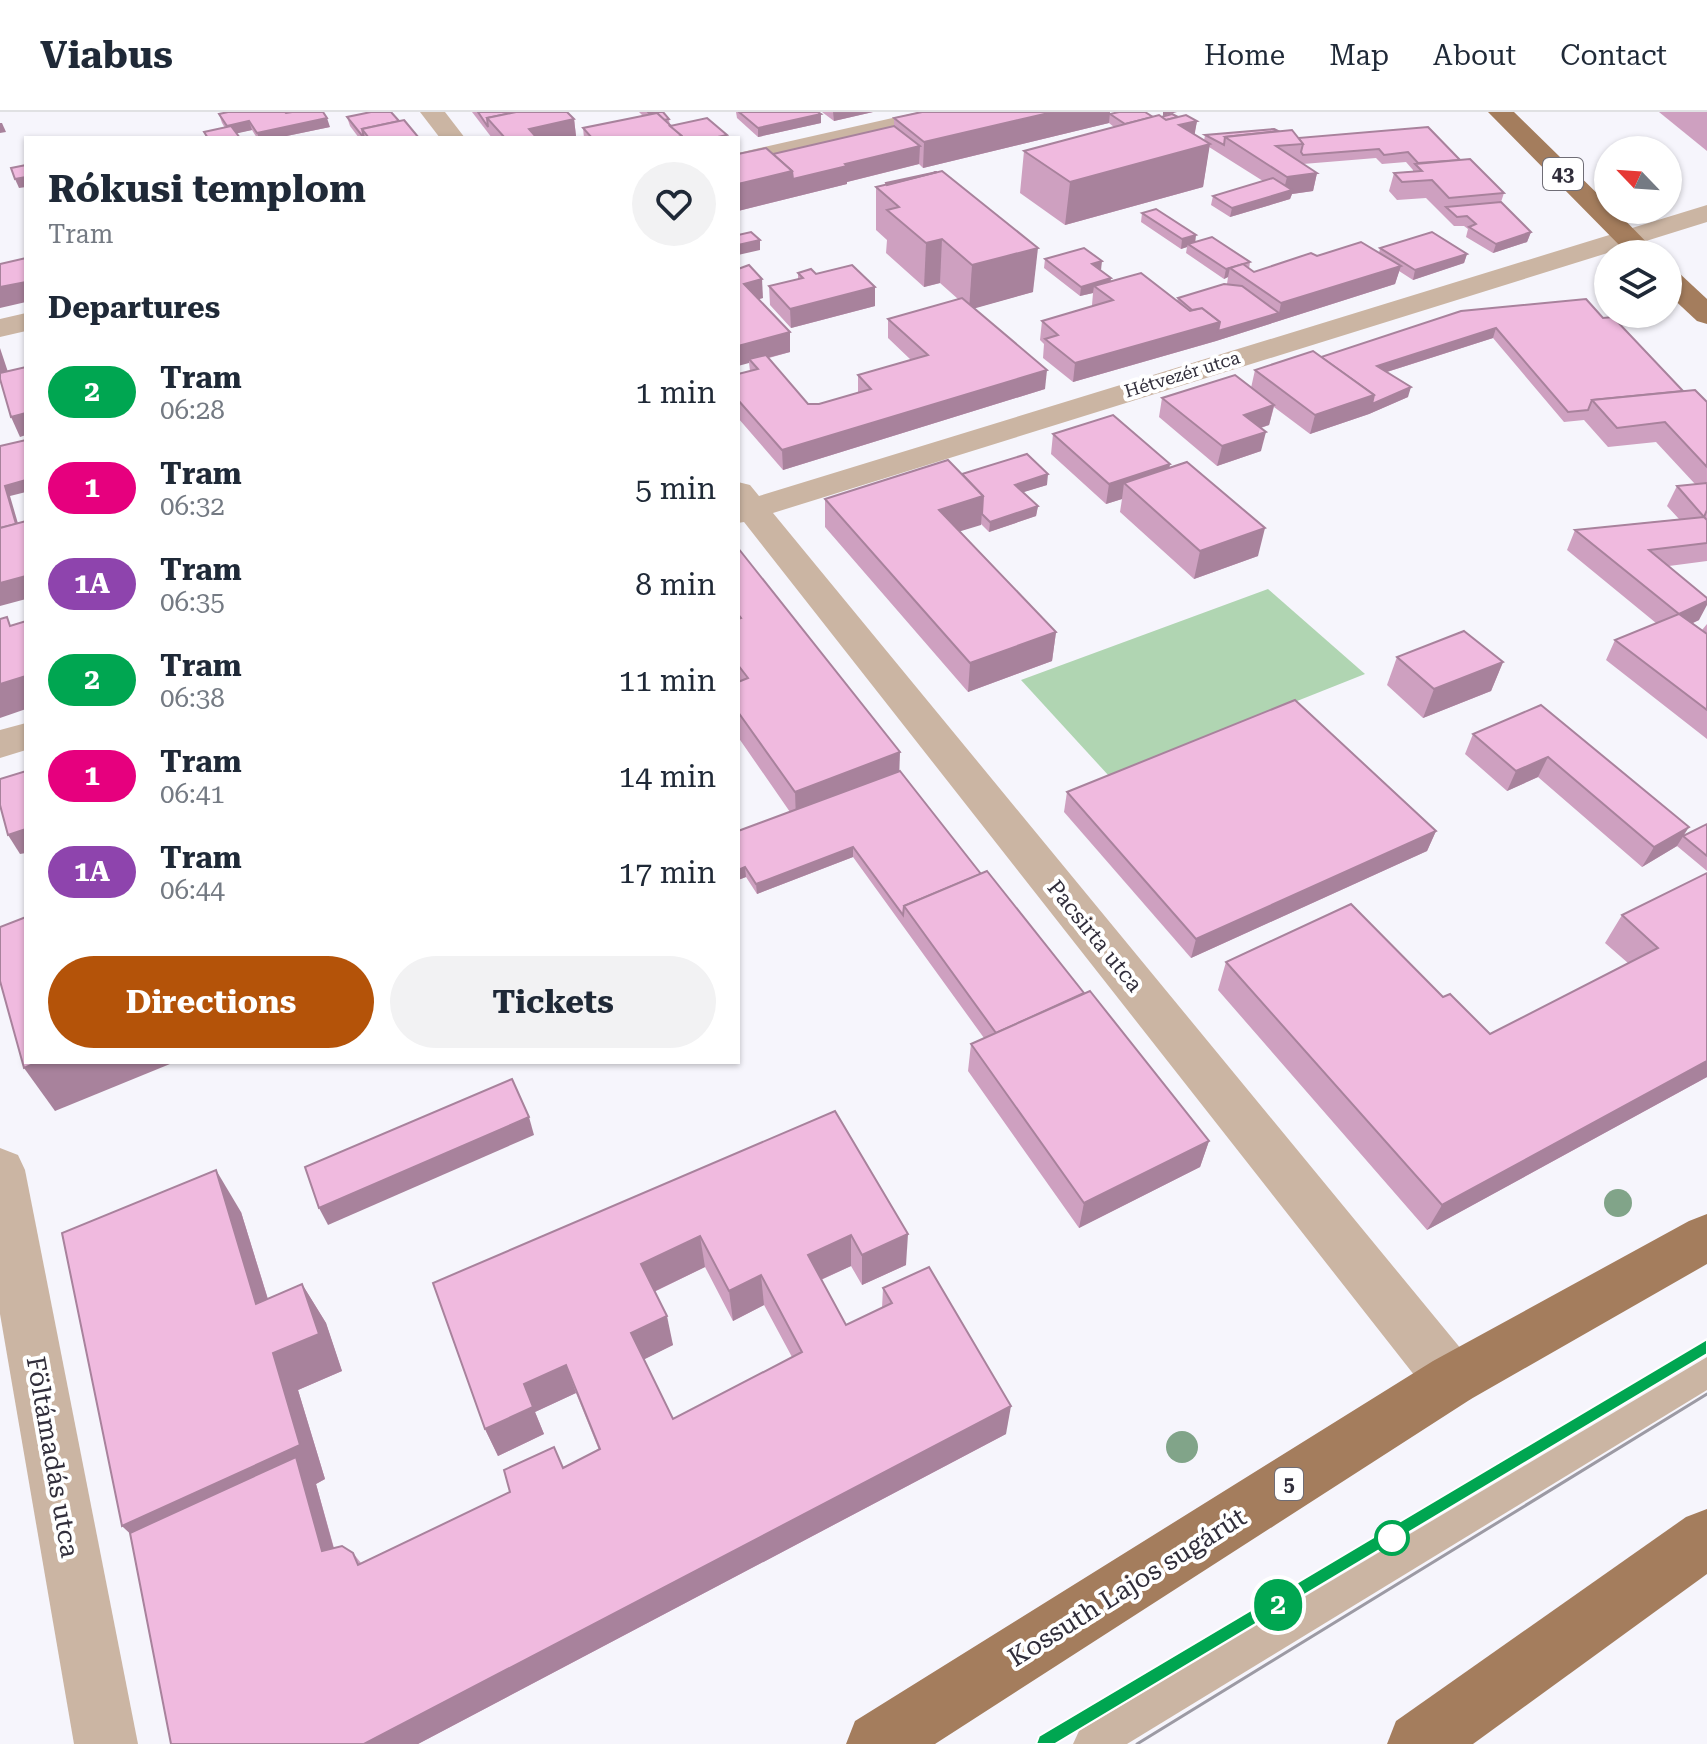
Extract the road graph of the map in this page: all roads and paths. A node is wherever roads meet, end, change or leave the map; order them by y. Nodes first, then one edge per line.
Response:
1 (432, 112) edge
2 (951, 112) edge
3 (1500, 112) edge
4 (451, 136) edge
5 (740, 161) edge
6 (1707, 213) edge
7 (1630, 240) edge
8 (1646, 240) edge
9 (1594, 257) edge
10 (1682, 291) edge
11 (1707, 315) edge
12 (24, 322) edge
13 (0, 328) edge
14 (742, 505) edge
15 (24, 737) edge
16 (0, 744) edge
17 (0, 1170) edge
18 (1707, 1237) edge
19 (1707, 1372) edge
20 (1452, 1380) junction
21 (1707, 1538) edge
22 (106, 1744) edge
23 (878, 1744) edge
24 (1092, 1744) edge
25 (1419, 1744) edge

1 - 4 street
2 - 5 street
3 - 7 main road, 43
6 - 8 street, Hétvezér utca
9 - 14 street, Hétvezér utca
10 - 11 main road
12 - 13 street
14 - 20 street, Pacsirta utca
15 - 16 street
17 - 22 street, Föltámadás utca
18 - 20 main road, Kossuth Lajos sugárút / 5
19 - 24 lane
20 - 23 main road, Kossuth Lajos sugárút / 5
21 - 25 main road

